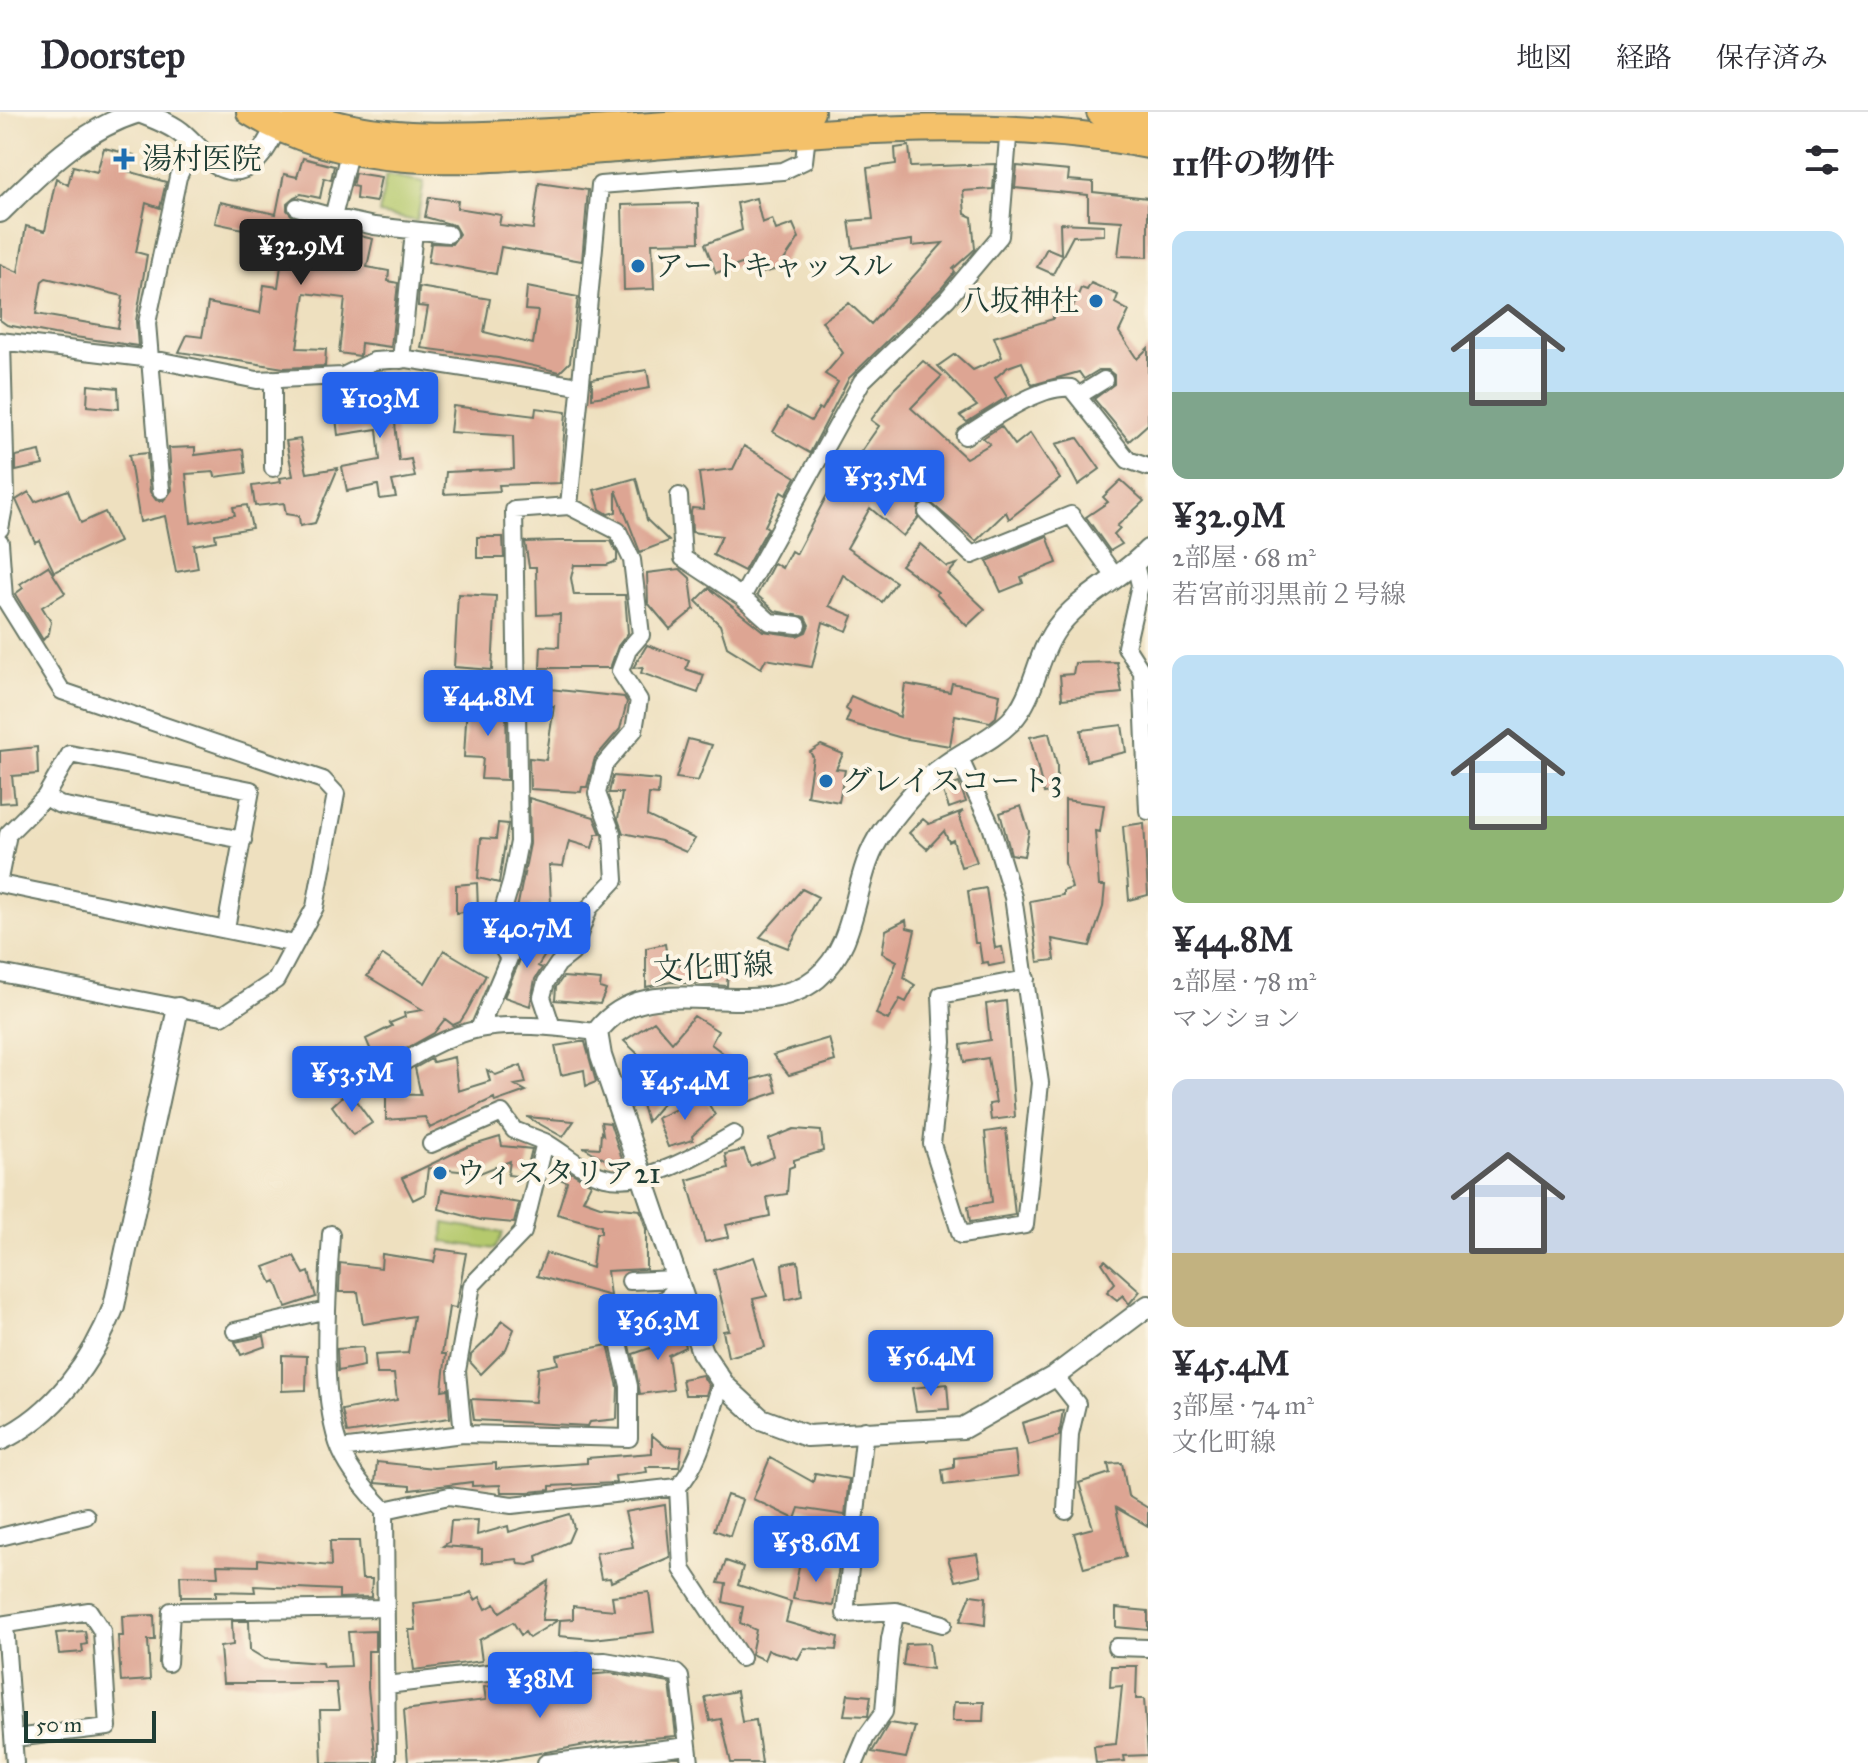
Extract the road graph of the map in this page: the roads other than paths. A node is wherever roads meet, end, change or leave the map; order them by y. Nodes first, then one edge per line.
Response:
1 (140, 112) edge
2 (250, 112) edge
3 (297, 112) edge
4 (1100, 112) edge
5 (279, 120) edge
6 (1148, 122) edge
7 (809, 124) edge
8 (1009, 126) junction
9 (1148, 145) edge
10 (192, 147) junction
11 (350, 149) junction
12 (297, 207) dead end
13 (0, 212) edge
14 (333, 217) junction
15 (414, 231) junction
16 (448, 234) dead end
17 (1, 342) edge
18 (152, 359) junction
19 (401, 360) junction
20 (273, 379) junction
21 (1104, 380) dead end
22 (579, 386) junction
23 (1078, 396) junction
24 (965, 436) dead end
25 (1148, 467) edge
26 (273, 468) dead end
27 (161, 490) dead end
28 (679, 496) dead end
29 (569, 506) junction
30 (927, 512) dead end
31 (0, 529) edge
32 (0, 542) edge
33 (1142, 557) edge
34 (1116, 578) junction
35 (742, 597) junction
36 (798, 625) dead end
37 (959, 757) junction
38 (45, 797) junction
39 (1148, 811) edge
40 (243, 840) junction
41 (0, 874) edge
42 (0, 884) edge
43 (226, 928) junction
44 (295, 944) junction
45 (0, 973) edge
46 (1026, 979) junction
47 (178, 1008) junction
48 (552, 1027) junction
49 (479, 1029) junction
50 (597, 1032) junction
51 (373, 1081) dead end
52 (734, 1134) dead end
53 (545, 1142) junction
54 (431, 1144) dead end
55 (642, 1174) junction
56 (331, 1234) dead end
57 (630, 1281) dead end
58 (676, 1283) junction
59 (1148, 1306) edge
60 (327, 1310) junction
61 (235, 1331) dead end
62 (1055, 1376) junction
63 (722, 1382) junction
64 (865, 1430) junction
65 (463, 1434) junction
66 (0, 1440) edge
67 (340, 1449) junction
68 (678, 1487) junction
69 (385, 1510) junction
70 (1066, 1511) dead end
71 (86, 1516) dead end
72 (0, 1537) edge
73 (386, 1608) junction
74 (896, 1611) junction
75 (943, 1624) dead end
76 (2, 1625) edge
77 (1116, 1647) dead end
78 (1148, 1648) edge
79 (741, 1658) dead end
80 (168, 1663) dead end
81 (387, 1685) junction
82 (14, 1738) junction
83 (689, 1754) edge
84 (15, 1763) edge
85 (387, 1763) edge
86 (546, 1763) edge
87 (855, 1763) edge

1 - 10 street
1 - 13 street
2 - 5 main road
3 - 7 main road
4 - 6 main road
5 - 10 street
5 - 11 main road
7 - 8 main road
7 - 11 main road
7 - 22 street
8 - 9 main road
8 - 35 street
10 - 18 street
11 - 14 street
12 - 14 street
14 - 15 street
15 - 16 street
15 - 19 street
17 - 18 street
17 - 31 street
18 - 20 street
18 - 27 street
19 - 20 street
19 - 22 street
20 - 26 street
21 - 23 street
22 - 29 street
23 - 24 street
23 - 25 street
28 - 35 street
29 - 48 street
29 - 49 street
30 - 34 street
32 - 44 street
33 - 34 street, 文化町線
33 - 39 street
34 - 37 street, 文化町線
35 - 36 street
37 - 46 street
37 - 50 street, 文化町線
38 - 40 street
38 - 40 street
38 - 41 street
40 - 43 street
42 - 43 street
43 - 44 street
44 - 47 street
45 - 47 street
46 - 46 street
47 - 66 street
48 - 49 street
48 - 50 street
49 - 51 street
50 - 55 street
52 - 55 street
53 - 54 street
53 - 55 street
53 - 65 street
55 - 58 street
56 - 60 street
57 - 58 street
58 - 63 street
58 - 65 street
59 - 62 street
60 - 61 street
60 - 67 street
62 - 64 street
62 - 70 street
63 - 64 street
63 - 68 street
64 - 74 street
65 - 67 street
67 - 69 street
68 - 69 street
68 - 79 street
69 - 73 street
71 - 72 street
73 - 80 street
73 - 81 street
74 - 75 street
74 - 87 street
76 - 82 street
76 - 82 street
77 - 78 street
81 - 83 street
81 - 85 street
82 - 84 street
83 - 86 street

